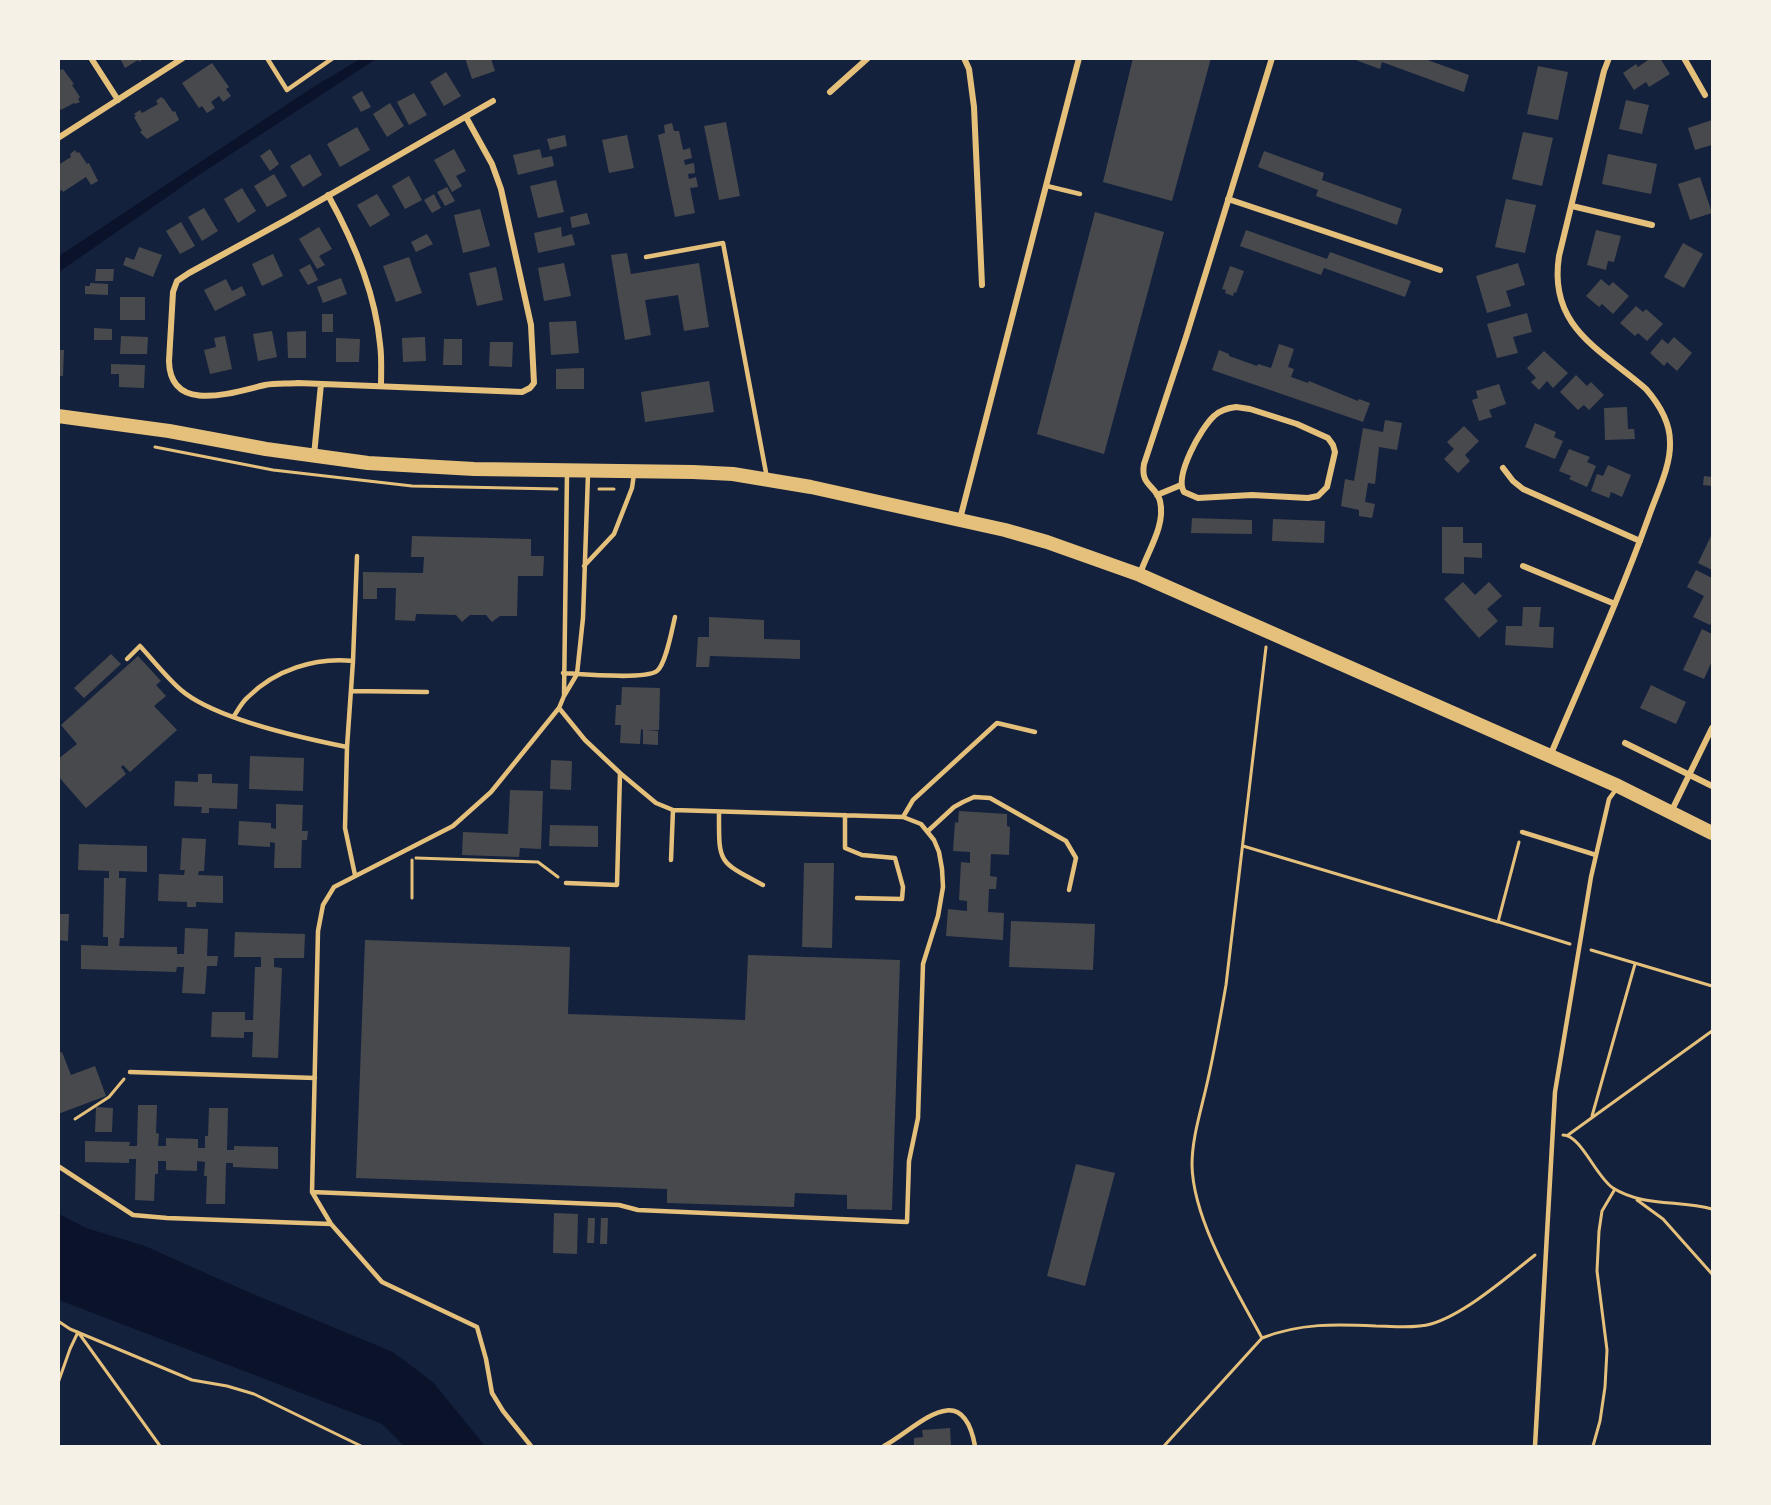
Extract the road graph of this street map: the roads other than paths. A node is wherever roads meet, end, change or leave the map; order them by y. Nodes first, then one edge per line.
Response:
1 (91, 58) edge
2 (183, 58) edge
3 (267, 58) edge
4 (333, 58) edge
5 (868, 58) edge
6 (964, 58) edge
7 (1079, 58) edge
8 (1272, 58) edge
9 (1610, 58) edge
10 (1683, 58) edge
11 (830, 93) dead end
12 (1705, 95) dead end
13 (118, 100) junction
14 (493, 101) dead end
15 (466, 117) junction
16 (58, 138) edge
17 (1047, 186) junction
18 (1080, 194) dead end
19 (328, 195) junction
20 (1228, 199) junction
21 (1572, 206) junction
22 (1652, 225) dead end
23 (646, 257) dead end
24 (1440, 270) dead end
25 (982, 285) dead end
26 (321, 384) junction
27 (381, 386) junction
28 (58, 416) edge
29 (314, 456) junction
30 (1503, 468) dead end
31 (567, 470) junction
32 (588, 471) junction
33 (634, 471) junction
34 (767, 480) junction
35 (1181, 485) junction
36 (1157, 495) junction
37 (960, 520) junction
38 (1640, 542) junction
39 (357, 556) dead end
40 (584, 566) junction
41 (1523, 566) dead end
42 (1140, 574) junction
43 (1615, 604) junction
44 (675, 618) dead end
45 (127, 659) dead end
46 (353, 661) junction
47 (563, 673) junction
48 (577, 674) junction
49 (351, 691) junction
50 (427, 692) dead end
51 (564, 696) junction
52 (559, 708) junction
53 (234, 716) junction
54 (1713, 728) edge
55 (1035, 732) dead end
56 (1625, 743) dead end
57 (347, 747) junction
58 (1550, 756) junction
59 (620, 773) junction
60 (1690, 775) junction
61 (1618, 786) junction
62 (1713, 786) edge
63 (673, 810) junction
64 (719, 812) junction
65 (1671, 813) junction
66 (845, 815) junction
67 (903, 817) junction
68 (928, 831) junction
69 (1522, 832) road end
70 (1713, 833) edge
71 (1596, 855) junction
72 (671, 860) dead end
73 (355, 875) junction
74 (566, 883) road end
75 (763, 885) dead end
76 (1069, 890) dead end
77 (858, 898) dead end
78 (130, 1072) road end
79 (315, 1078) junction
80 (58, 1166) edge
81 (312, 1192) junction
82 (331, 1224) junction
83 (531, 1446) edge
84 (884, 1446) edge
85 (975, 1446) edge
86 (1535, 1446) edge

1 - 13 street
2 - 13 street
3 - 4 lane
5 - 11 street
6 - 25 street
7 - 17 street
8 - 20 street
9 - 21 street
10 - 12 street
13 - 16 street
14 - 15 street
15 - 19 street
15 - 27 street
17 - 18 lane
17 - 37 street
19 - 26 street
19 - 27 street
20 - 24 street
20 - 36 street
21 - 22 street
21 - 38 street
23 - 34 lane
26 - 27 street
26 - 29 street
28 - 29 main road
29 - 31 main road
30 - 38 street
31 - 32 main road
31 - 47 lane
32 - 33 main road
32 - 40 lane
33 - 34 main road
33 - 40 lane
34 - 37 main road
35 - 35 street
35 - 36 street
36 - 42 street
37 - 42 main road
38 - 43 street
39 - 46 lane
40 - 48 lane
41 - 43 street
42 - 58 main road
43 - 58 street
44 - 48 lane
45 - 53 lane
46 - 49 lane
46 - 53 lane
47 - 48 lane
47 - 51 lane
48 - 51 lane
49 - 50 lane
49 - 57 lane
51 - 52 lane
52 - 59 lane
52 - 73 lane
53 - 57 lane
54 - 60 street
55 - 67 lane
56 - 60 street
57 - 73 lane
58 - 61 main road
59 - 63 lane
59 - 74 lane
60 - 62 street
60 - 65 street
61 - 65 main road
61 - 71 lane
63 - 64 lane
63 - 72 lane
64 - 66 lane
64 - 75 lane
65 - 70 main road
66 - 67 lane
66 - 77 lane
67 - 68 lane
68 - 76 lane
68 - 81 lane
69 - 71 lane
71 - 86 lane
73 - 79 lane
78 - 79 lane
79 - 81 lane
80 - 82 lane
81 - 82 lane
82 - 83 lane
84 - 85 lane

